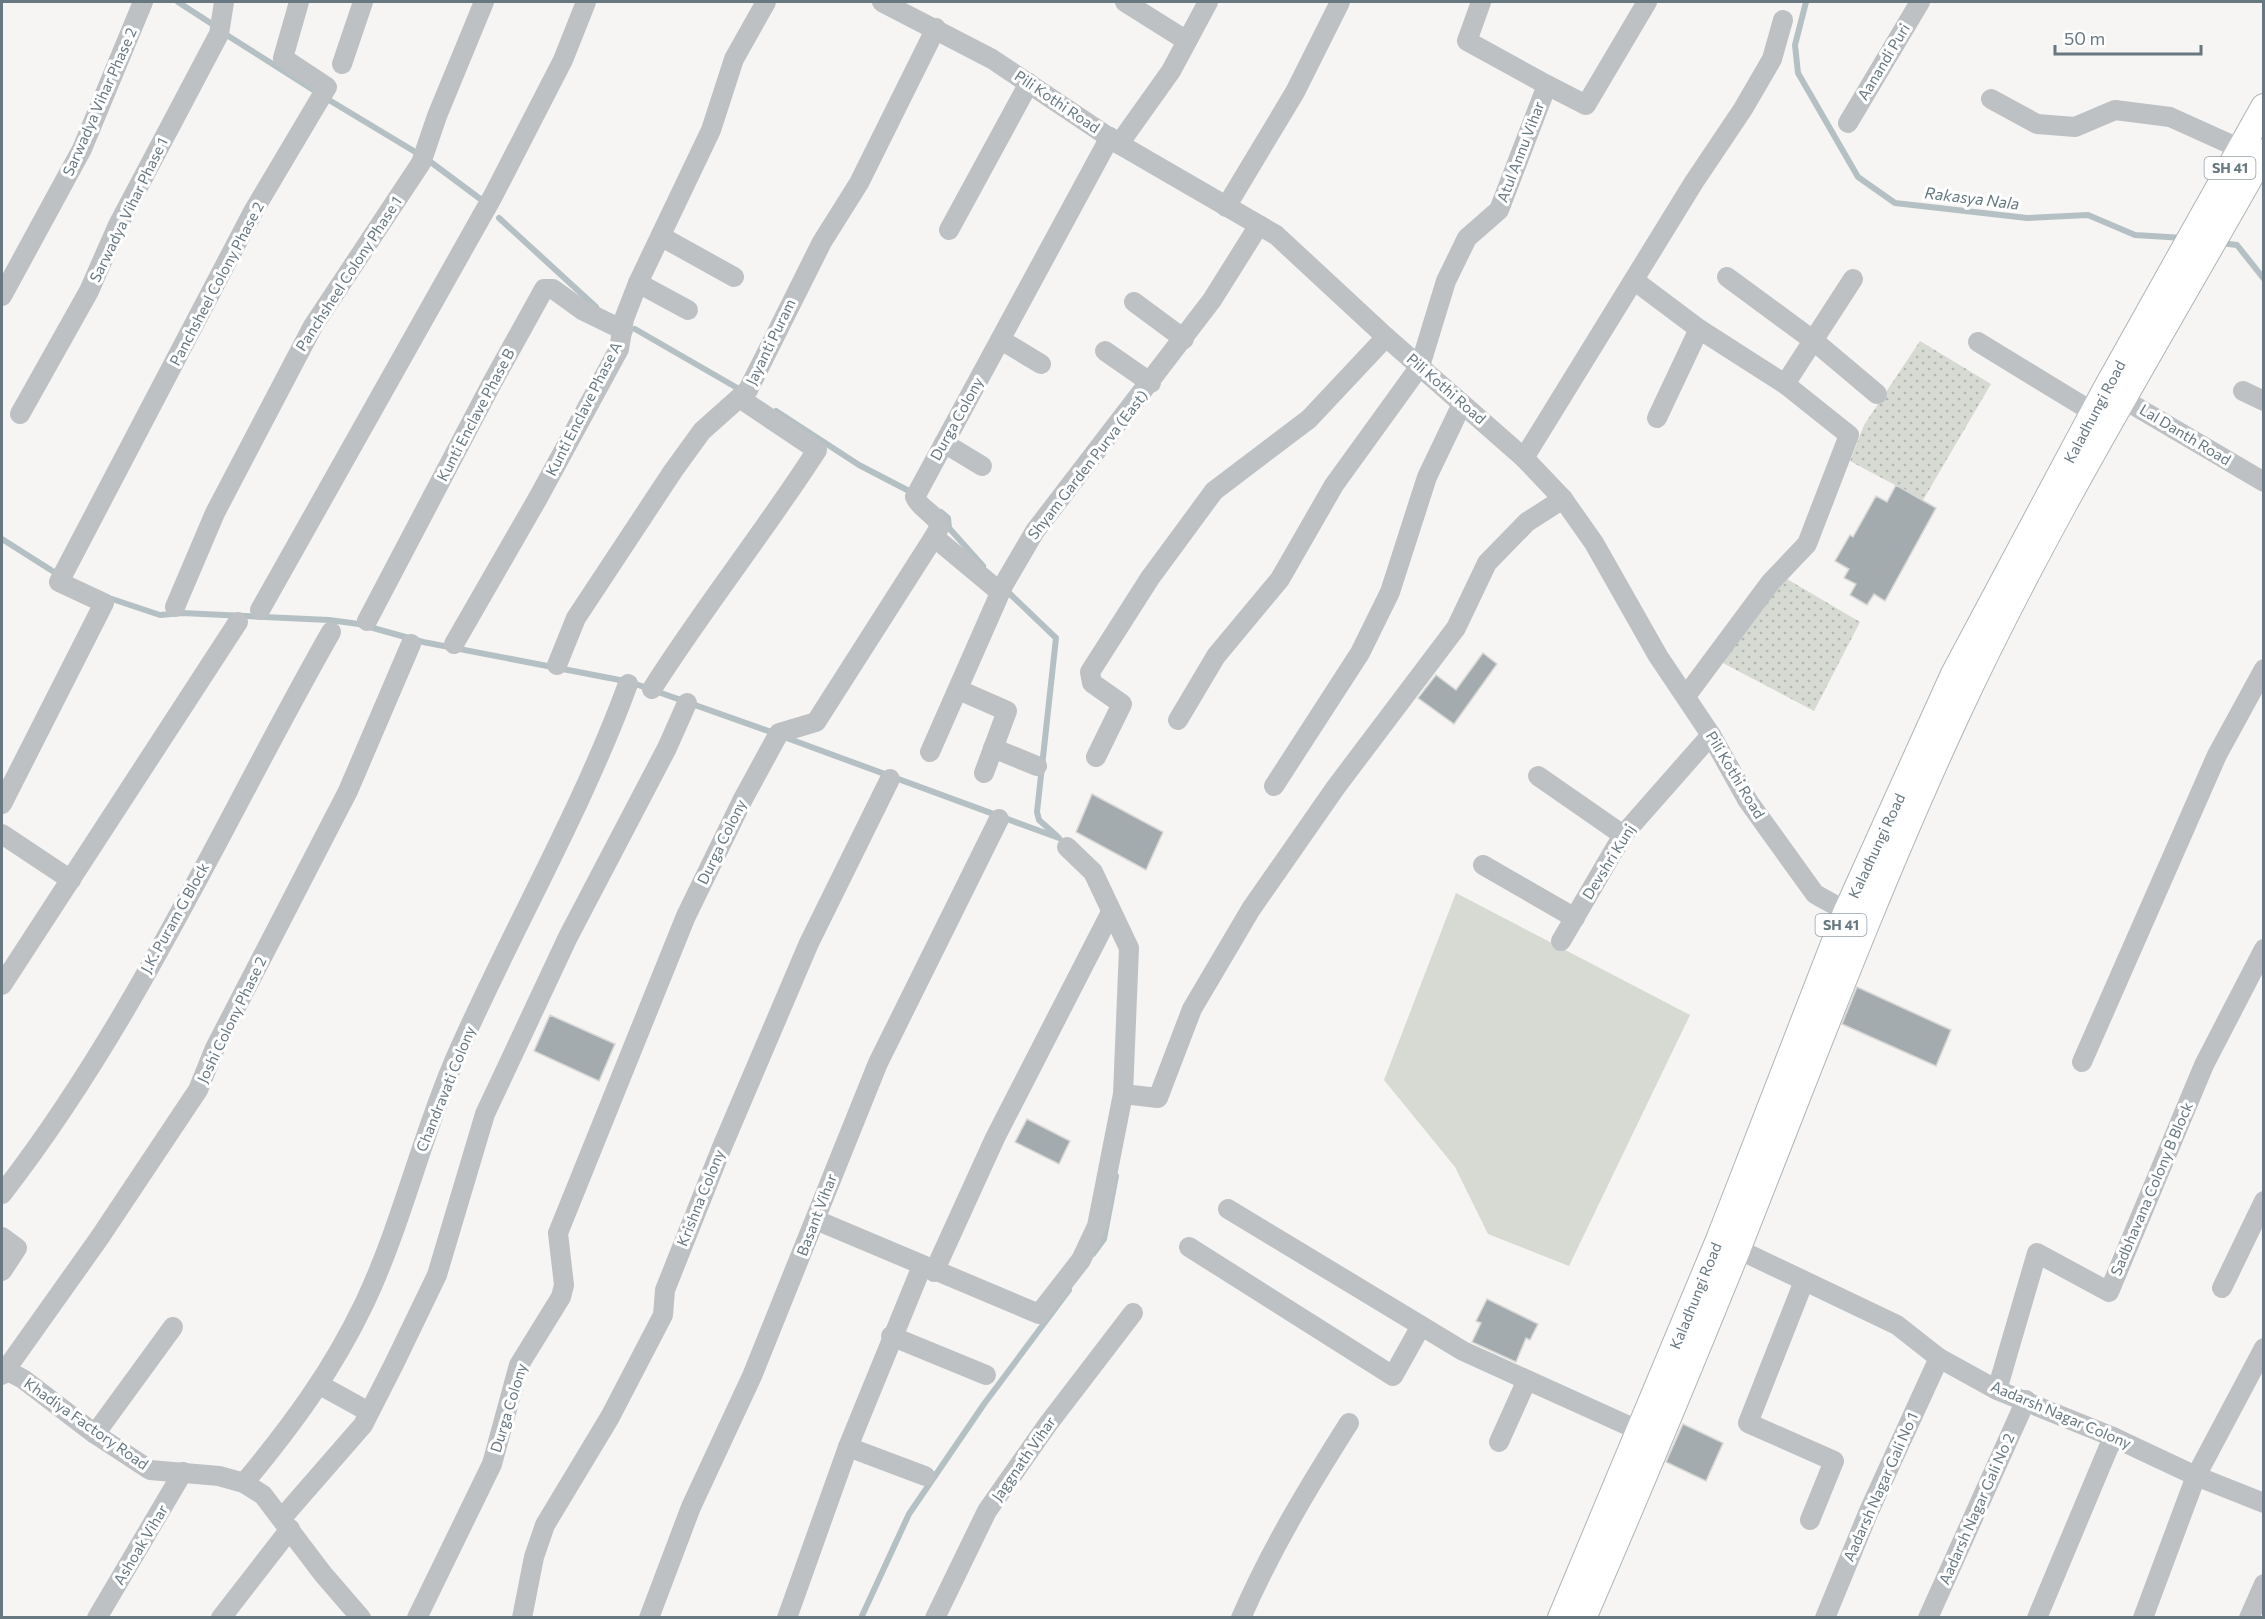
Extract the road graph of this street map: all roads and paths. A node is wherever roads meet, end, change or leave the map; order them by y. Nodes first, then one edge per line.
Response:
1 (143, 2) edge
2 (224, 2) edge
3 (299, 2) edge
4 (363, 2) edge
5 (484, 2) edge
6 (586, 2) edge
7 (766, 2) edge
8 (882, 2) edge
9 (1125, 2) edge
10 (1208, 2) edge
11 (1340, 2) edge
12 (1481, 2) edge
13 (1647, 2) edge
14 (1920, 2) edge
15 (1783, 20) dead end
16 (936, 28) junction
17 (1187, 41) junction
18 (342, 64) dead end
19 (1029, 83) junction
20 (1547, 85) junction
21 (1991, 99) dead end
22 (2264, 107) edge
23 (1848, 123) dead end
24 (1114, 140) junction
25 (2255, 153) edge
26 (1226, 207) junction
27 (1259, 225) junction
28 (949, 230) dead end
29 (662, 237) junction
30 (734, 277) dead end
31 (1727, 278) dead end
32 (1853, 279) dead end
33 (1635, 281) junction
34 (638, 283) junction
35 (2, 296) edge
36 (1134, 302) dead end
37 (688, 310) dead end
38 (1699, 329) junction
39 (623, 330) junction
40 (1386, 337) junction
41 (1184, 339) junction
42 (1000, 340) junction
43 (1814, 341) junction
44 (1978, 342) dead end
45 (1105, 351) dead end
46 (1041, 364) dead end
47 (1420, 366) junction
48 (1151, 383) junction
49 (1785, 384) junction
50 (2243, 391) dead end
51 (1877, 394) dead end
52 (2115, 394) junction
53 (741, 399) junction
54 (2264, 401) edge
55 (1462, 404) junction
56 (20, 414) dead end
57 (2096, 414) junction
58 (1657, 418) dead end
59 (944, 443) junction
60 (1524, 458) junction
61 (982, 466) dead end
62 (2264, 482) edge
63 (1563, 498) junction
64 (934, 537) junction
65 (1000, 592) junction
66 (175, 607) dead end
67 (260, 610) dead end
68 (367, 621) dead end
69 (238, 622) dead end
70 (332, 632) dead end
71 (411, 644) dead end
72 (454, 644) dead end
73 (557, 665) dead end
74 (2264, 669) edge
75 (628, 684) dead end
76 (652, 689) dead end
77 (959, 690) junction
78 (1686, 696) junction
79 (687, 703) dead end
80 (1179, 720) dead end
81 (1711, 735) junction
82 (993, 748) junction
83 (930, 752) dead end
84 (1096, 757) dead end
85 (1037, 766) dead end
86 (984, 772) dead end
87 (1538, 776) dead end
88 (890, 779) dead end
89 (1274, 786) dead end
90 (2, 804) edge
91 (999, 819) dead end
92 (2, 834) edge
93 (1623, 835) junction
94 (1068, 847) dead end
95 (1483, 865) dead end
96 (71, 880) junction
97 (1111, 912) junction
98 (1856, 917) junction
99 (1575, 918) junction
100 (1561, 941) dead end
101 (2264, 949) edge
102 (2, 985) edge
103 (2082, 1062) dead end
104 (1123, 1094) junction
105 (2, 1194) edge
106 (2264, 1201) edge
107 (1228, 1209) dead end
108 (816, 1220) junction
109 (2, 1238) edge
110 (1728, 1244) junction
111 (1189, 1247) dead end
112 (928, 1269) junction
113 (2, 1271) edge
114 (1804, 1281) junction
115 (2222, 1288) dead end
116 (1133, 1312) dead end
117 (1421, 1326) junction
118 (173, 1327) dead end
119 (891, 1336) junction
120 (2264, 1348) edge
121 (1939, 1358) junction
122 (3, 1371) edge
123 (986, 1375) dead end
124 (1526, 1382) junction
125 (320, 1385) junction
126 (1997, 1390) junction
127 (2026, 1400) junction
128 (369, 1412) junction
129 (1349, 1423) dead end
130 (95, 1434) junction
131 (2113, 1437) junction
132 (1499, 1442) dead end
133 (1642, 1445) junction
134 (848, 1447) junction
135 (183, 1472) junction
136 (925, 1476) dead end
137 (2196, 1476) junction
138 (244, 1483) junction
139 (2264, 1503) edge
140 (1810, 1520) dead end
141 (286, 1524) junction
142 (2264, 1584) edge
143 (97, 1617) edge
144 (221, 1617) edge
145 (361, 1617) edge
146 (417, 1617) edge
147 (522, 1617) edge
148 (649, 1617) edge
149 (787, 1617) edge
150 (934, 1617) edge
151 (1241, 1617) edge
152 (1561, 1617) edge
153 (1583, 1617) edge
154 (1825, 1617) edge
155 (1928, 1617) edge
156 (2037, 1617) edge
157 (2143, 1617) edge
158 (2249, 1617) edge

1 - 35 street, Sarwadya Vihar Phase 2
2 - 56 street, Sarwadya Vihar Phase 1
3 - 90 street, Panchsheel Colony Phase 2
4 - 18 street
5 - 66 street, Panchsheel Colony Phase 1
6 - 67 street
7 - 29 street, Kunti Enclave Phase A
8 - 16 street, Pili Kothi Road
9 - 17 street
10 - 17 street, Durga Colony
11 - 26 street
12 - 20 street, Atul Annu Vihar
13 - 20 street
14 - 23 street, Aanandi Puri
15 - 33 street
16 - 19 street, Pili Kothi Road
16 - 53 street, Jayanti Puram
17 - 24 street, Durga Colony
19 - 24 street, Pili Kothi Road
19 - 28 street
20 - 47 street, Atul Annu Vihar
21 - 25 street
22 - 25 main road, Kaladhungi Road / SH 41
24 - 26 street, Pili Kothi Road
24 - 42 street, Durga Colony
25 - 52 main road, Kaladhungi Road / SH 41
26 - 27 street, Pili Kothi Road
27 - 40 street, Pili Kothi Road
27 - 41 street, Shyam Garden Purva (East)
29 - 30 street
29 - 34 street, Kunti Enclave Phase A
31 - 43 street
32 - 43 street
33 - 38 street
33 - 60 street
34 - 37 street
34 - 39 street, Kunti Enclave Phase A
36 - 41 street
38 - 49 street
38 - 58 street
39 - 68 street, Kunti Enclave Phase B
39 - 72 street, Kunti Enclave Phase A
40 - 47 street, Pili Kothi Road
40 - 84 street
41 - 48 street, Shyam Garden Purva (East)
42 - 46 street
42 - 59 street, Durga Colony
43 - 49 street
43 - 51 street
44 - 57 street
45 - 48 street
47 - 55 street, Pili Kothi Road
47 - 80 street, Atul Annu Vihar
48 - 65 street, Shyam Garden Purva (East)
49 - 78 street
50 - 54 street
52 - 57 main road, Kaladhungi Road / SH 41
52 - 62 street, Lal Danth Road
52 - 98 main road, Kaladhungi Road / SH 41
53 - 73 street, Jayanti Puram
53 - 76 street
55 - 60 street, Pili Kothi Road
55 - 89 street
57 - 98 main road, Kaladhungi Road / SH 41
59 - 61 street
59 - 64 street, Durga Colony
60 - 63 street, Pili Kothi Road
63 - 78 street, Pili Kothi Road
63 - 104 street
64 - 65 street
64 - 146 street, Durga Colony
65 - 77 street, Shyam Garden Purva (East)
69 - 96 street
70 - 105 street, J.K. Puram G Block
71 - 122 street, Joshi Colony Phase 2
74 - 103 street
75 - 125 street, Chandravati Colony
77 - 82 street
77 - 83 street, Shyam Garden Purva (East)
78 - 81 street, Pili Kothi Road
79 - 128 street
81 - 93 street, Devshri Kunj
81 - 98 street, Pili Kothi Road
82 - 85 street
82 - 86 street
87 - 93 street
88 - 147 street, Krishna Colony
91 - 108 street, Basant Vihar
92 - 96 street
93 - 99 street, Devshri Kunj
94 - 97 street
95 - 99 street
96 - 102 street
97 - 104 street
97 - 112 street
98 - 110 main road, Kaladhungi Road / SH 41
99 - 100 street, Devshri Kunj
101 - 126 street, Sadbhavana Colony B Block
104 - 112 street
106 - 115 street
107 - 117 street
108 - 112 street
108 - 148 street, Basant Vihar
109 - 113 street
110 - 114 street, Aadarsh Nagar Colony
110 - 133 main road, Kaladhungi Road / SH 41
111 - 117 street
112 - 119 street
114 - 121 street, Aadarsh Nagar Colony
114 - 140 street
116 - 150 street, Jaggnath Vihar
117 - 124 street
118 - 130 street
119 - 123 street
119 - 134 street
120 - 137 street
121 - 126 street, Aadarsh Nagar Colony
121 - 154 street, Aadarsh Nagar Gali No 1
122 - 130 street, Khadiya Factory Road
124 - 132 street
124 - 133 street
125 - 128 street
125 - 138 street, Chandravati Colony
126 - 127 street, Aadarsh Nagar Colony
127 - 131 street, Aadarsh Nagar Colony
127 - 155 street, Aadarsh Nagar Gali No 2
128 - 141 street
129 - 151 street
130 - 135 street, Khadiya Factory Road
131 - 137 street, Aadarsh Nagar Colony
131 - 156 street
133 - 152 main road, Kaladhungi Road / SH 41
133 - 153 main road, Kaladhungi Road / SH 41
134 - 136 street
134 - 149 street
135 - 138 street, Khadiya Factory Road
135 - 143 street, Ashoak Vihar
137 - 139 street, Aadarsh Nagar Colony
137 - 157 street
138 - 141 street, Khadiya Factory Road
141 - 144 street
141 - 145 street, Khadiya Factory Road
142 - 158 street

